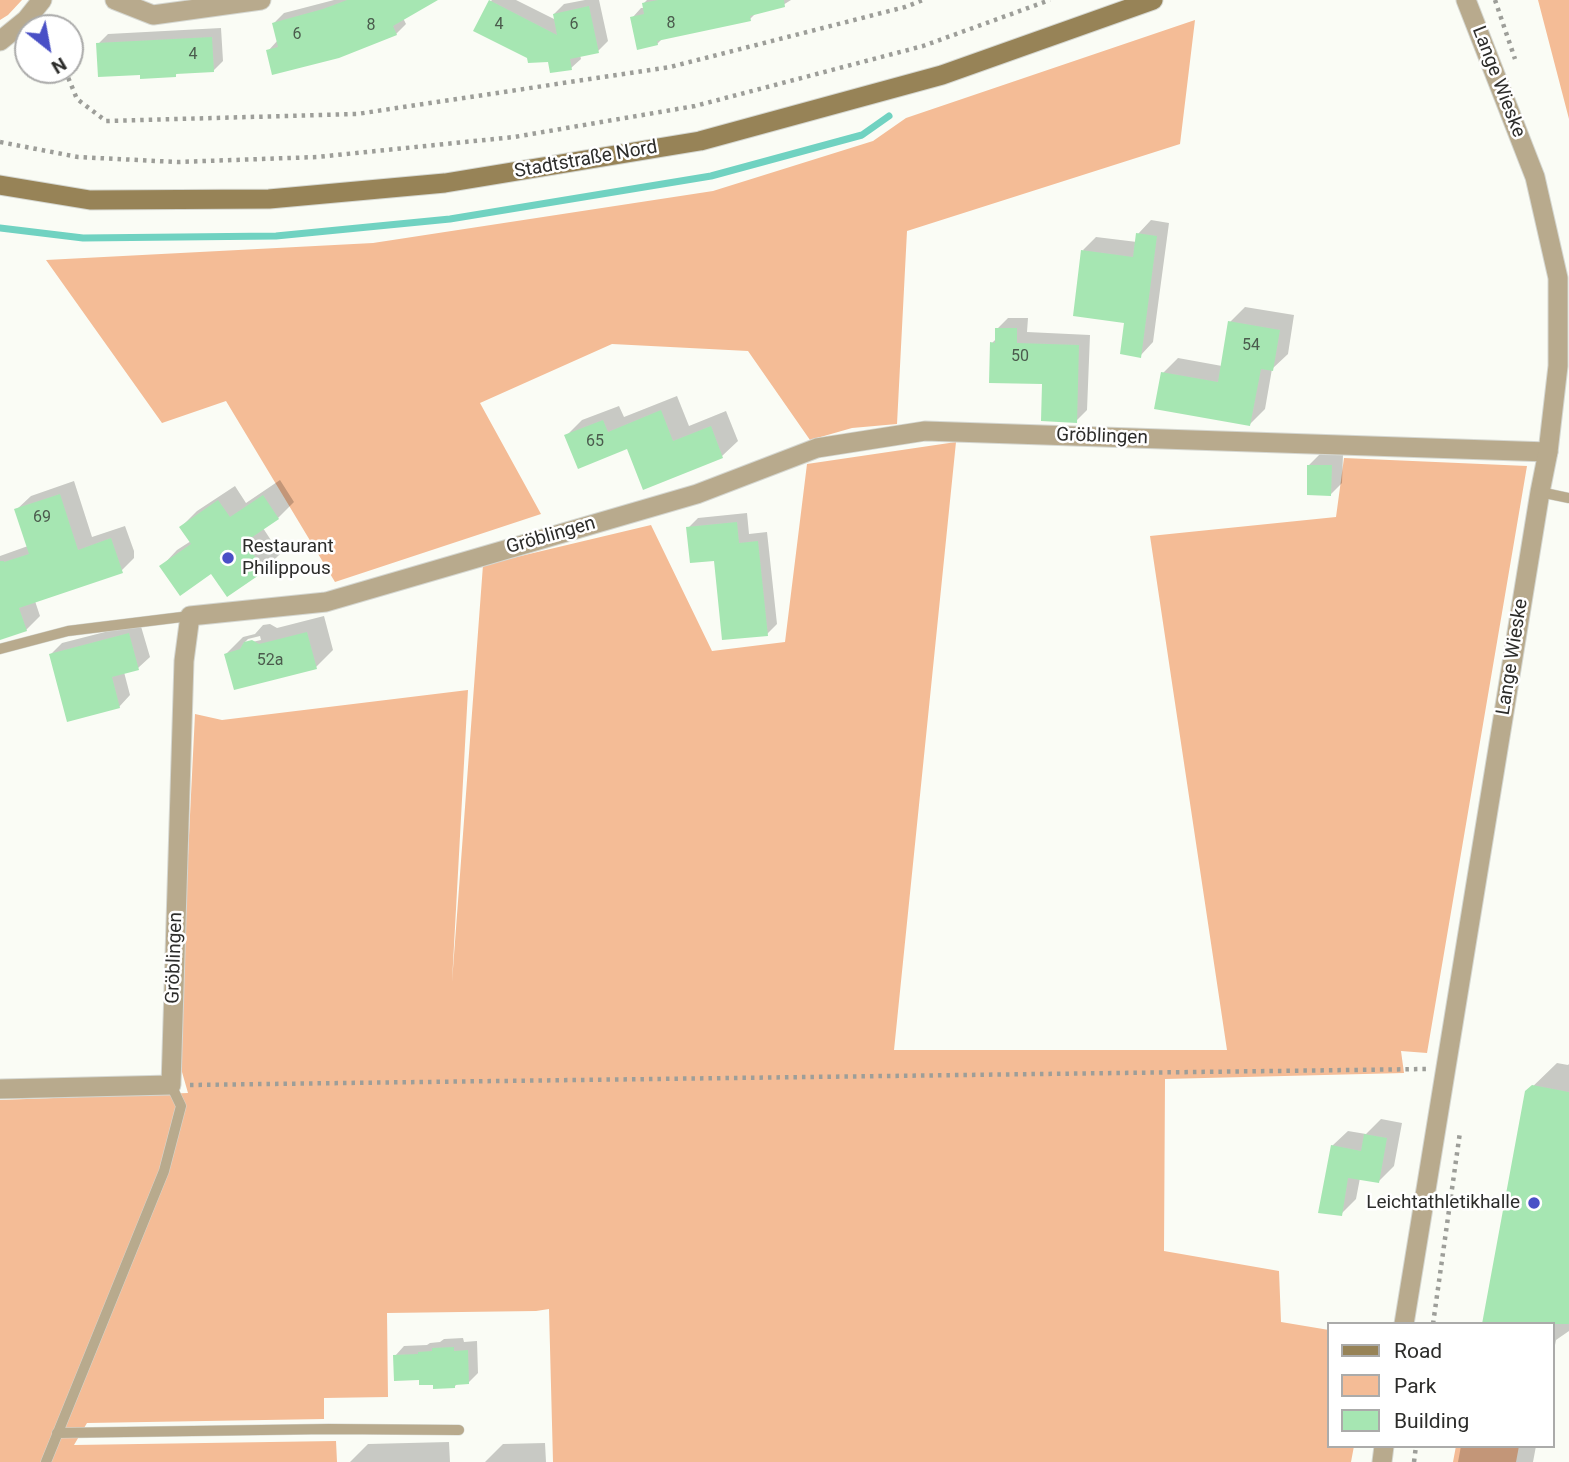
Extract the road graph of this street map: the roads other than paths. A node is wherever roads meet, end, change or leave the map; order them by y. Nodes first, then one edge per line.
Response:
1 (43, 0) edge
2 (115, 0) edge
3 (261, 0) edge
4 (1153, 0) edge
5 (1466, 0) edge
6 (0, 41) edge
7 (0, 185) edge
8 (1548, 452) junction
9 (1540, 492) junction
10 (1569, 498) edge
11 (190, 617) junction
12 (0, 649) edge
13 (172, 1086) junction
14 (0, 1089) edge
15 (1404, 1322) edge
16 (459, 1430) dead end
17 (57, 1433) junction
18 (46, 1462) edge

1 - 6 street
2 - 3 street
4 - 7 main road, Stadtstraße Nord
5 - 8 street, Lange Wieske
8 - 9 street, Lange Wieske
8 - 11 street, Gröblingen
9 - 10 lane
9 - 15 street, Lange Wieske
11 - 12 lane
11 - 13 street, Gröblingen
13 - 14 street
13 - 17 lane
16 - 17 lane
17 - 18 lane

